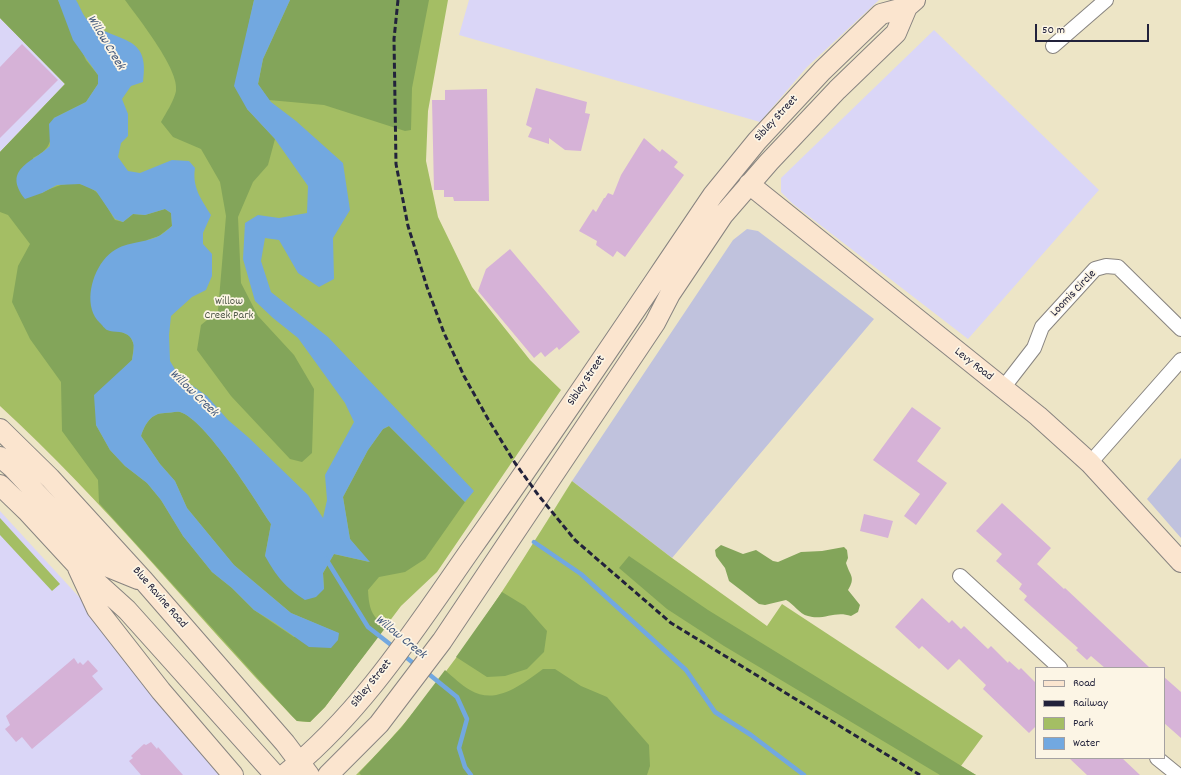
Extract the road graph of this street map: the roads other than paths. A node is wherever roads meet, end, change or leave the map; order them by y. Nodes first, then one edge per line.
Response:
1 (1106, 0) edge
2 (911, 4) edge
3 (1053, 46) dead end
4 (749, 184) junction
5 (1181, 329) edge
6 (1181, 360) edge
7 (1003, 388) junction
8 (0, 429) edge
9 (0, 457) edge
10 (1090, 463) junction
11 (0, 485) edge
12 (75, 562) junction
13 (1181, 562) edge
14 (960, 576) dead end
15 (144, 581) junction
16 (1059, 667) edge
17 (1158, 759) edge
18 (304, 769) edge
19 (234, 775) edge
20 (275, 775) edge
21 (284, 775) edge
22 (328, 775) edge
23 (1178, 775) edge

1 - 3 street
2 - 4 street, Sibley Street
2 - 18 street, Sibley Street
4 - 7 street, Levy Road
4 - 22 street, Sibley Street
5 - 7 street, Loomis Circle
6 - 10 street
7 - 10 street, Levy Road
8 - 15 street, Blue Ravine Road
9 - 15 street
10 - 13 street, Levy Road
11 - 12 street
12 - 19 street
12 - 20 street
14 - 16 street
15 - 18 street, Blue Ravine Road
17 - 23 street
18 - 21 street, Sibley Street

